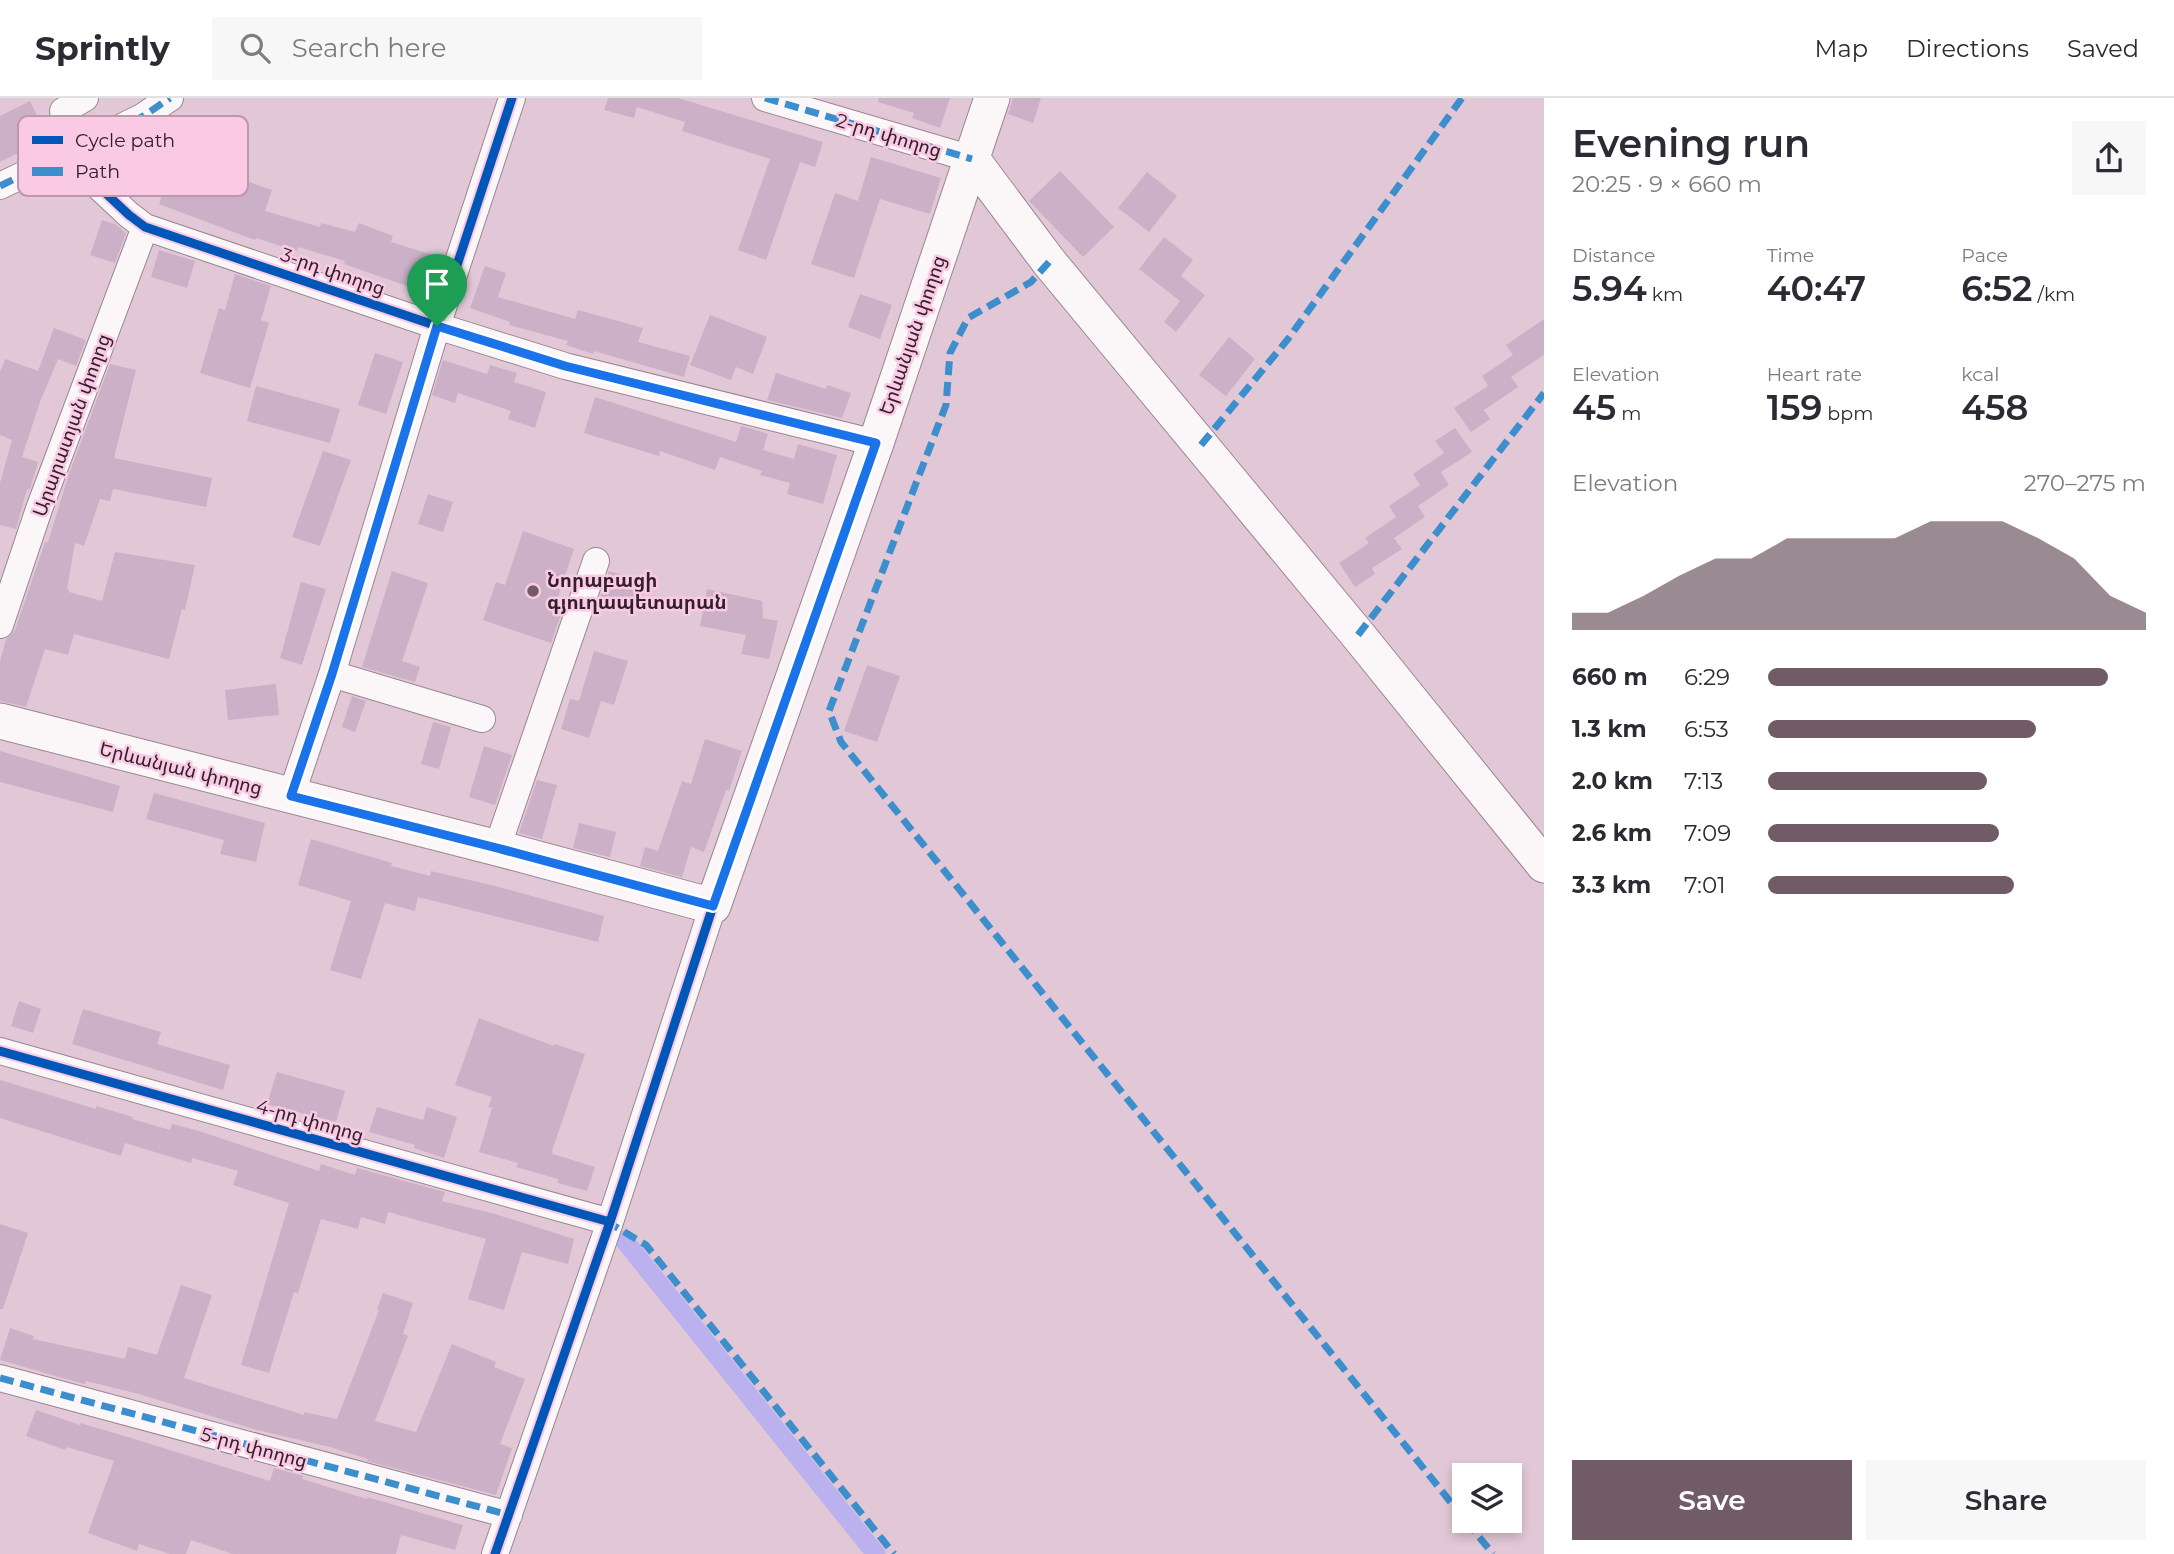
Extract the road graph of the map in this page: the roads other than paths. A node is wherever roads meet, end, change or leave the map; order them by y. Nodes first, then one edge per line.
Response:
1 (170, 98) edge
2 (512, 98) edge
3 (765, 98) edge
4 (992, 98) edge
5 (143, 116) edge
6 (972, 159) junction
7 (18, 177) edge
8 (0, 186) edge
9 (109, 196) edge
10 (145, 226) junction
11 (437, 326) junction
12 (876, 443) junction
13 (596, 561) dead end
14 (0, 625) edge
15 (332, 674) junction
16 (482, 719) dead end
17 (0, 720) edge
18 (291, 796) junction
19 (497, 848) junction
20 (1544, 865) edge
21 (713, 906) junction
22 (0, 1051) edge
23 (610, 1222) junction
24 (0, 1378) edge
25 (509, 1515) junction
26 (495, 1554) edge

1 - 5 street
2 - 11 street
3 - 6 street, 2-րդ փողոց
4 - 6 main road, Երևանյան փողոց
6 - 12 main road, Երևանյան փողոց
6 - 20 main road
7 - 8 street
9 - 10 street, 3-րդ փողոց
10 - 11 street, 3-րդ փողոց
10 - 14 street, Արարատյան փողոց
11 - 12 street, 3-րդ փողոց
11 - 15 street
12 - 21 main road, Երևանյան փողոց
13 - 19 street
15 - 16 street
15 - 18 street
17 - 18 main road, Երևանյան փողոց
18 - 19 main road, Երևանյան փողոց
19 - 21 main road, Երևանյան փողոց
21 - 23 street
22 - 23 street, 4-րդ փողոց
23 - 25 street
24 - 25 street, 5-րդ փողոց
25 - 26 street

